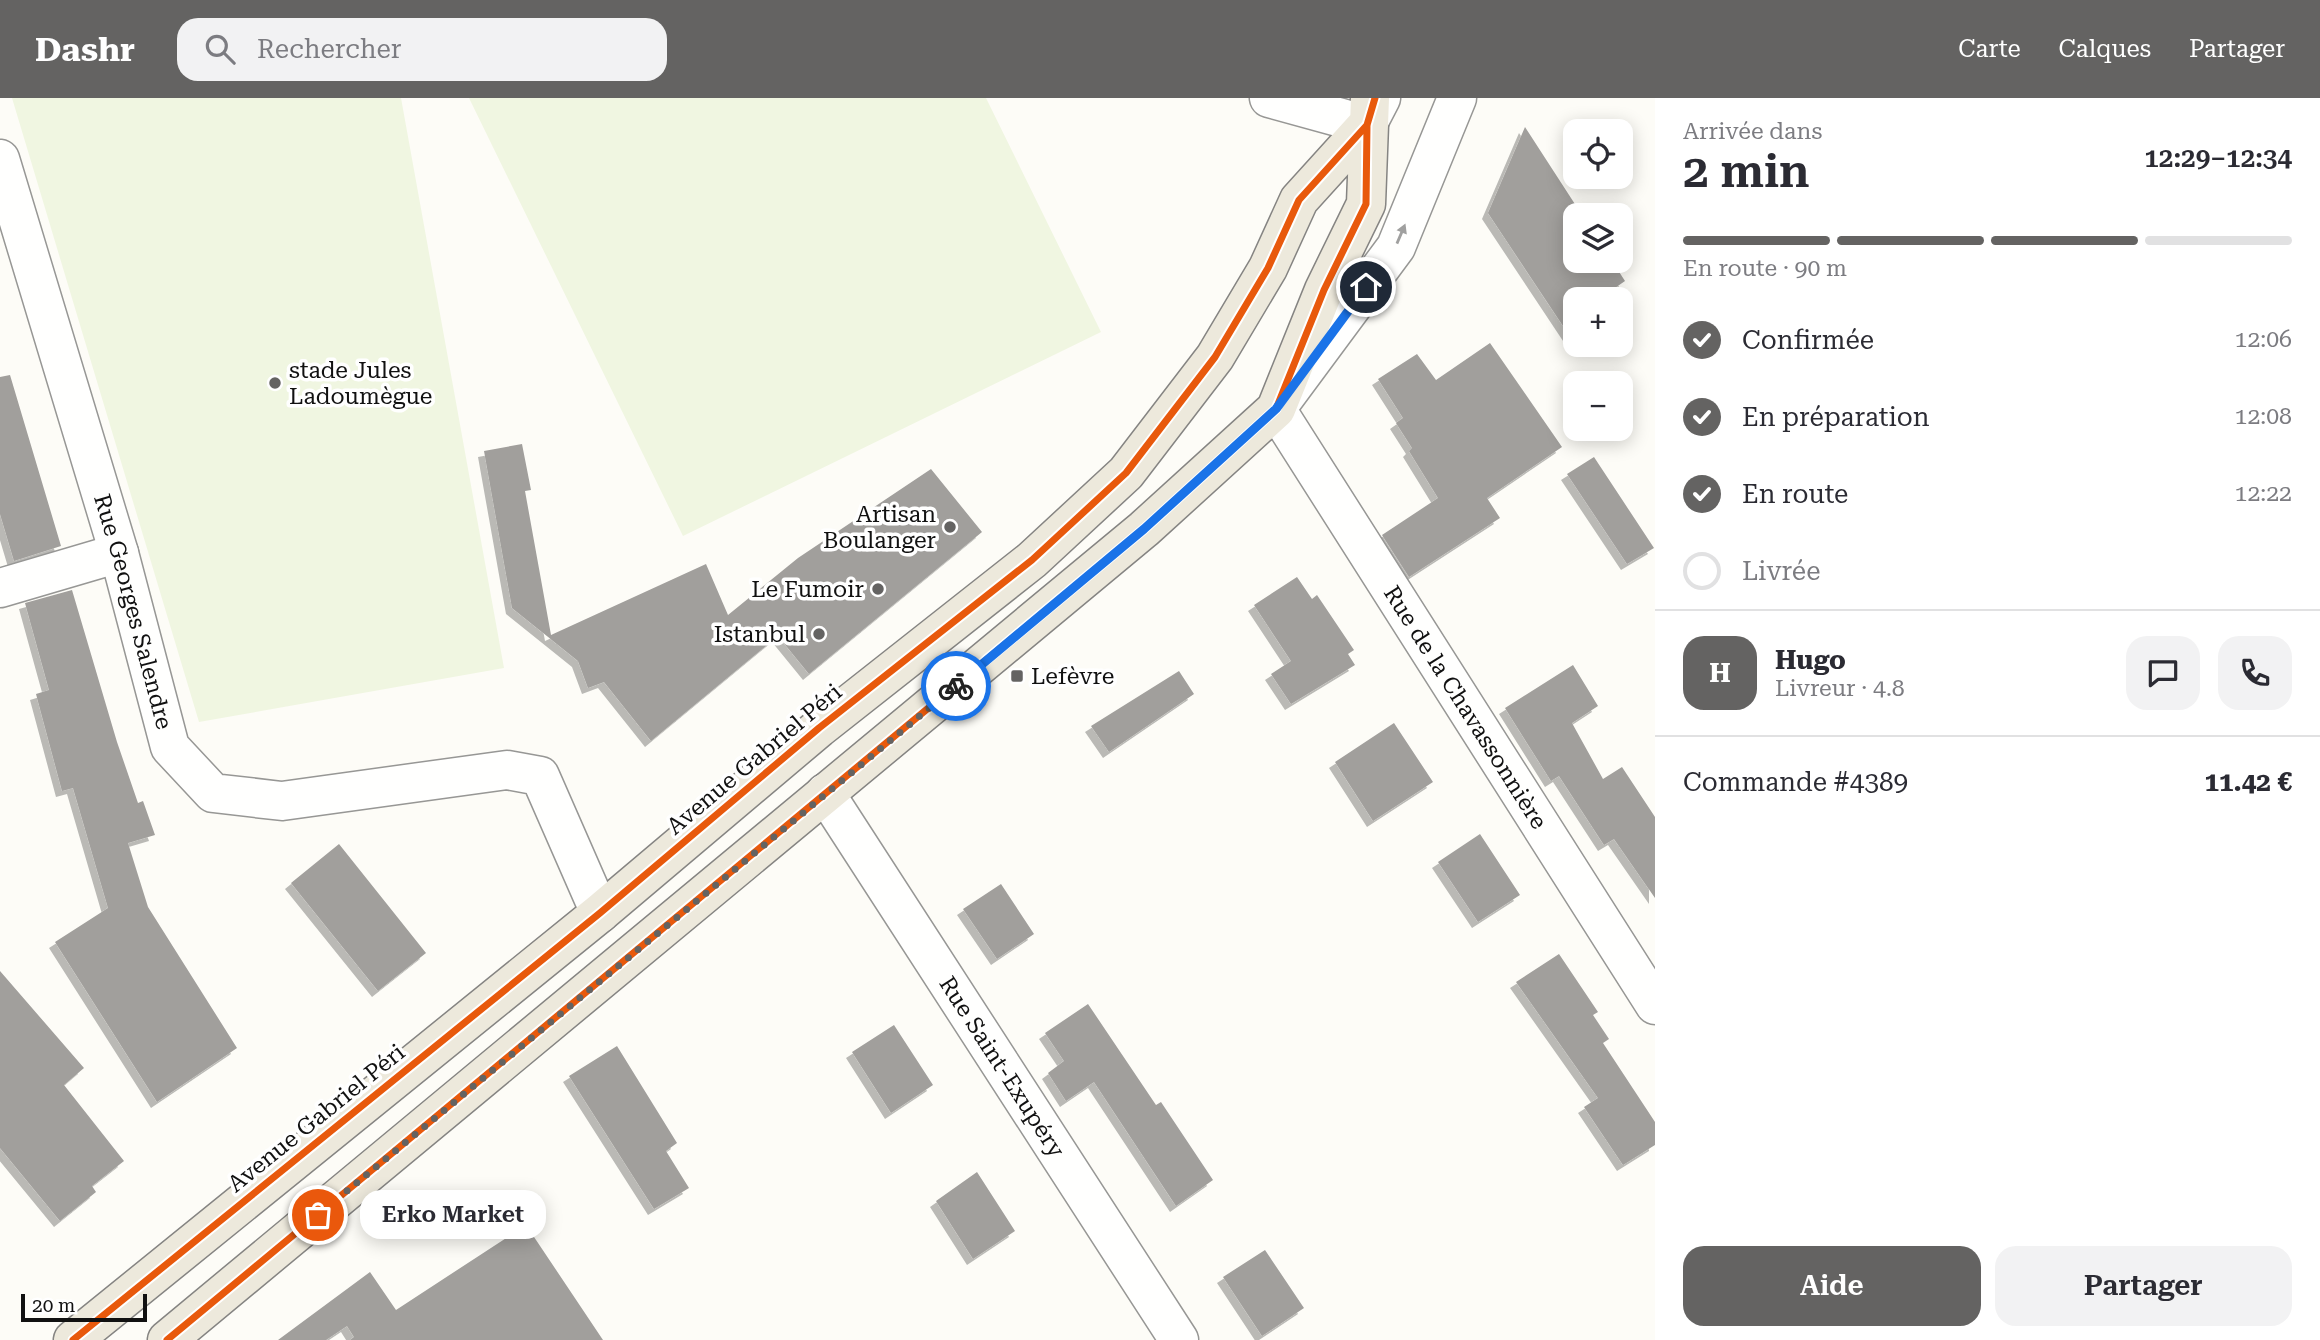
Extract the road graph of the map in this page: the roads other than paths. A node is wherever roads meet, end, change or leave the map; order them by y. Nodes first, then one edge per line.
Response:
1 (1269, 98) edge
2 (1457, 98) edge
3 (1373, 107) edge
4 (0, 159) edge
5 (1276, 409) junction
6 (119, 553) junction
7 (0, 588) edge
8 (825, 793) junction
9 (600, 913) junction
10 (1655, 1004) edge
11 (132, 1292) junction
12 (73, 1340) edge
13 (109, 1340) edge
14 (167, 1340) edge
15 (1178, 1340) edge

1 - 3 street
5 -> 2 street
3 - 5 main road
3 - 9 main road, Avenue Gabriel Péri
4 - 6 street, Rue Georges Salendre
5 - 8 main road
5 - 10 street, Rue de la Chavassonnière
6 - 7 street
6 - 9 street, Rue Georges Salendre
8 - 14 main road
8 - 15 street, Rue Saint-Exupéry
9 - 11 main road, Avenue Gabriel Péri
11 - 12 main road, Avenue Gabriel Péri
11 - 13 main road, Avenue Gabriel Péri

